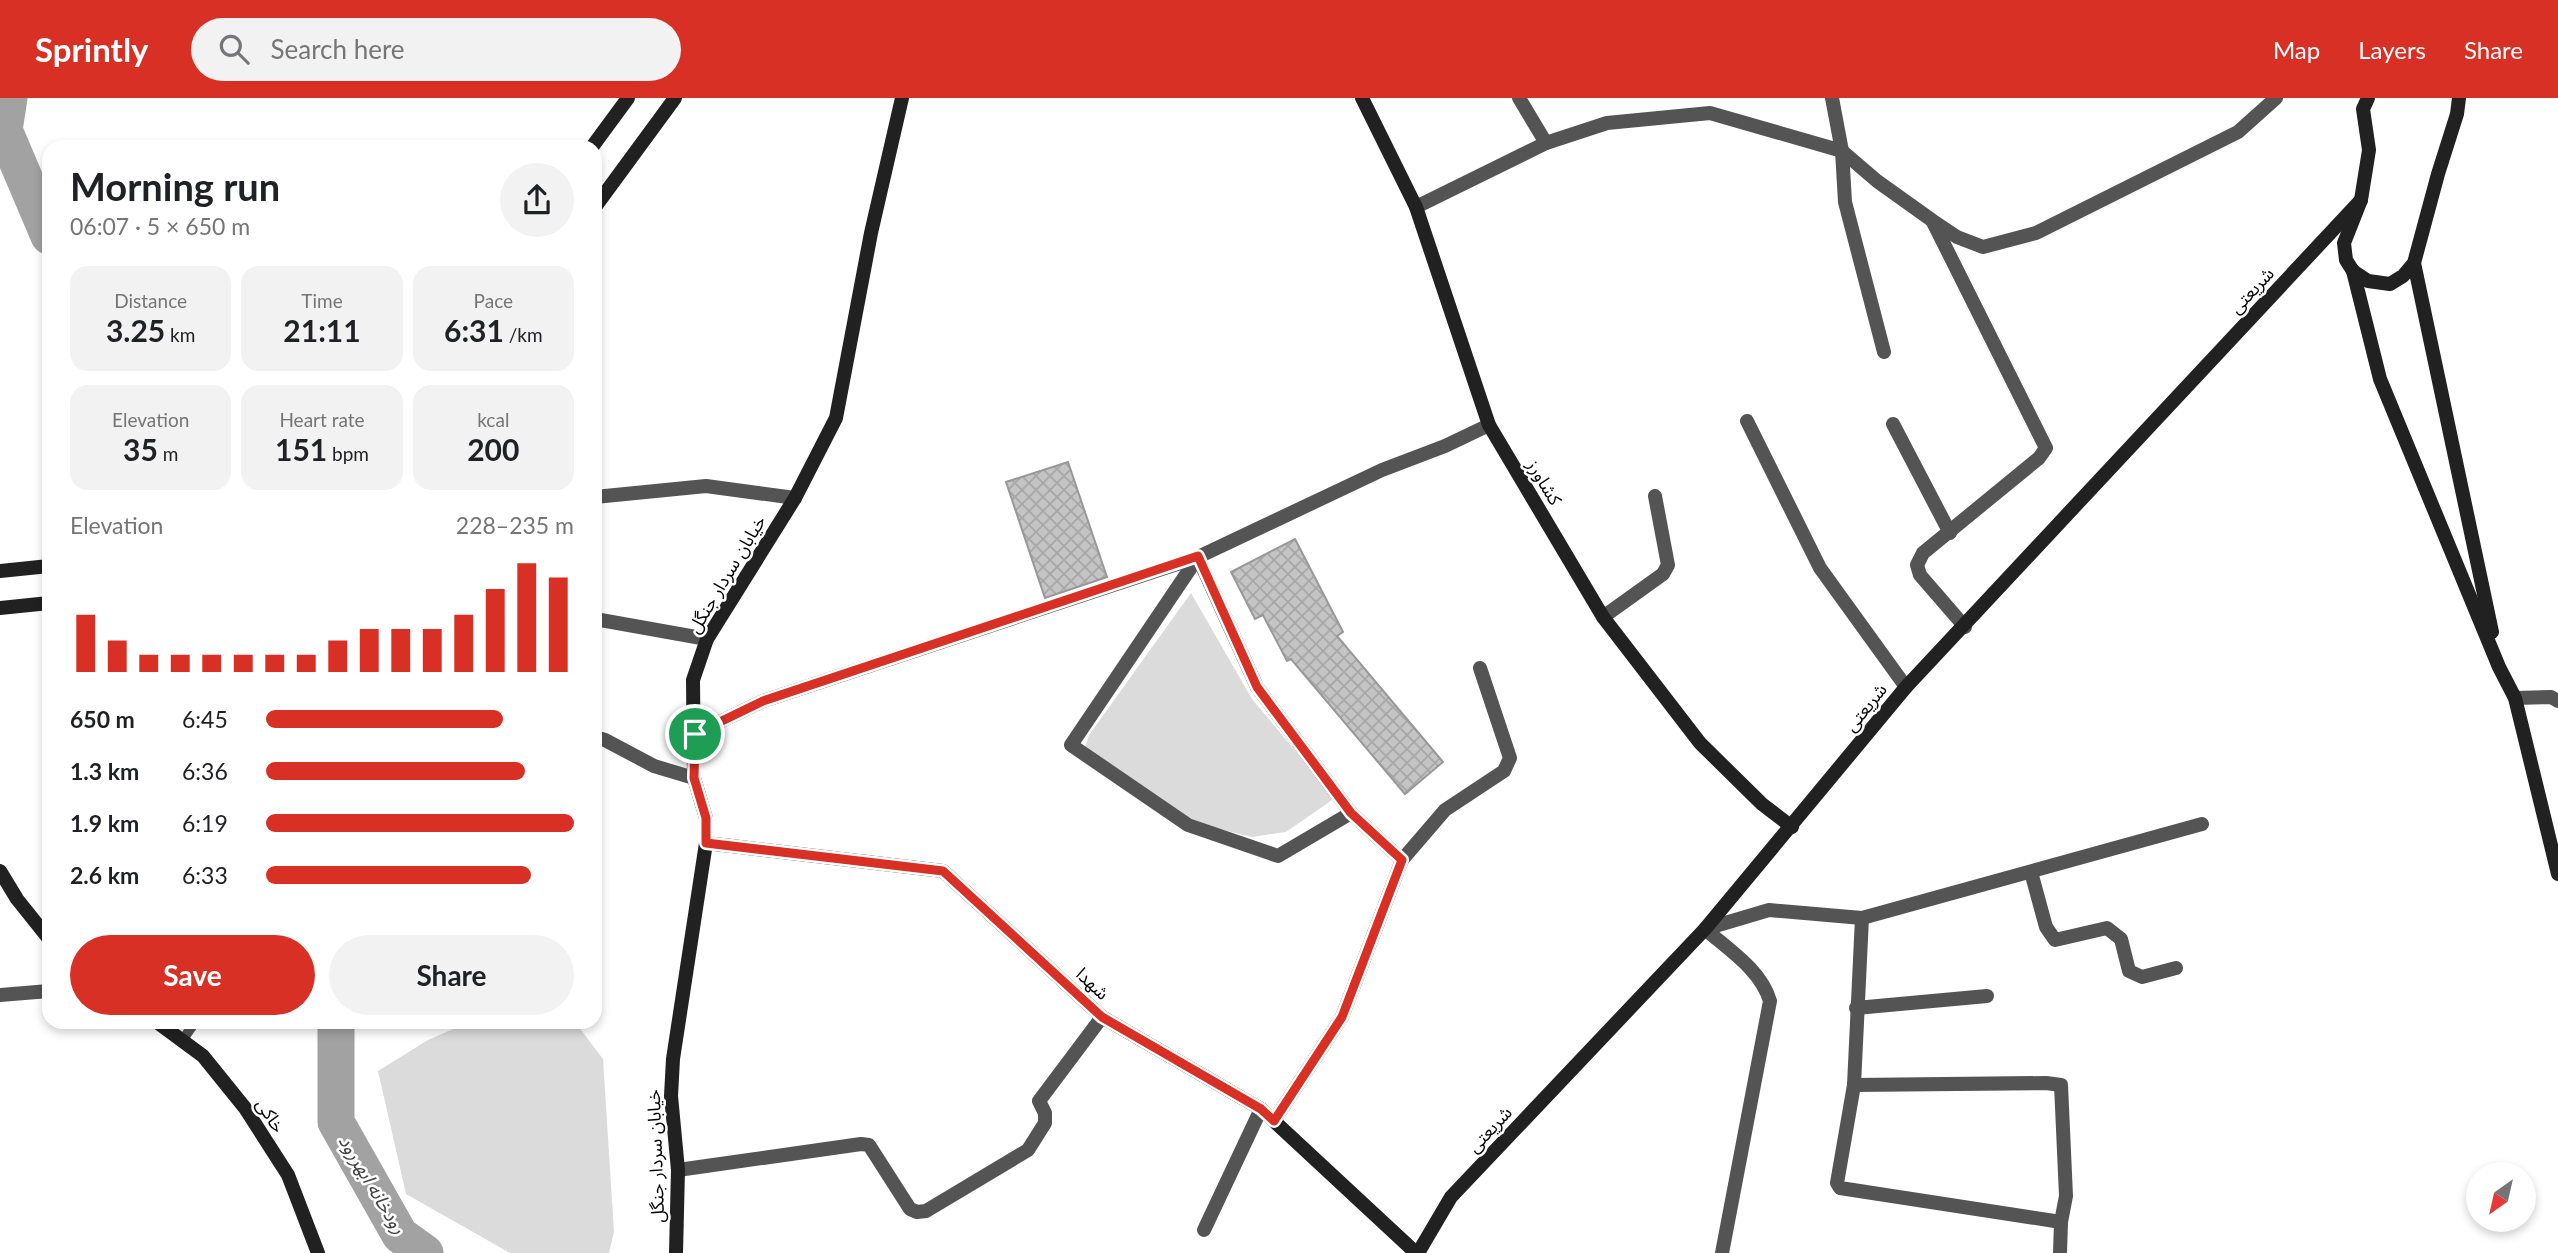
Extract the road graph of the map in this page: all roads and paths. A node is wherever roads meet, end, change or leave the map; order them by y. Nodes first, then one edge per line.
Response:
1 (628, 98) edge
2 (675, 98) edge
3 (902, 98) edge
4 (1362, 98) edge
5 (1520, 98) edge
6 (1832, 98) edge
7 (2276, 98) edge
8 (2459, 98) edge
9 (2363, 102) edge
10 (597, 140) edge
11 (1546, 143) junction
12 (1842, 151) junction
13 (602, 197) edge
14 (2361, 200) junction
15 (1416, 207) junction
16 (1933, 221) junction
17 (2414, 263) junction
18 (2353, 271) junction
19 (1884, 352) dead end
20 (1747, 421) dead end
21 (1893, 424) dead end
22 (1489, 425) junction
23 (602, 495) edge
24 (1655, 496) dead end
25 (795, 498) junction
26 (1950, 533) junction
27 (1198, 556) junction
28 (42, 567) edge
29 (0, 571) edge
30 (42, 604) edge
31 (0, 608) edge
32 (1603, 617) junction
33 (602, 620) edge
34 (1965, 627) junction
35 (707, 639) junction
36 (2499, 667) junction
37 (1480, 668) dead end
38 (1906, 687) junction
39 (2515, 698) junction
40 (2558, 701) edge
41 (695, 734) junction
42 (602, 739) edge
43 (694, 778) junction
44 (1351, 813) junction
45 (2202, 824) dead end
46 (1792, 827) junction
47 (706, 843) junction
48 (1402, 860) junction
49 (0, 870) edge
50 (2031, 872) junction
51 (2558, 874) edge
52 (1862, 918) junction
53 (1705, 929) junction
54 (42, 930) edge
55 (2176, 968) dead end
56 (42, 991) edge
57 (0, 995) edge
58 (1987, 996) dead end
59 (1856, 1008) junction
60 (1102, 1017) junction
61 (166, 1029) edge
62 (190, 1029) edge
63 (182, 1041) junction
64 (1854, 1085) junction
65 (1261, 1109) junction
66 (1274, 1121) junction
67 (678, 1170) junction
68 (2061, 1222) junction
69 (1204, 1230) dead end
70 (318, 1253) edge
71 (676, 1253) edge
72 (1417, 1253) edge
73 (1721, 1253) edge
74 (2060, 1253) edge

1 - 10 street
2 - 13 street
3 - 25 street, خیابان سردار جنگل
4 - 15 street, کشاورز
5 - 11 street
6 - 12 street
7 - 16 street
8 - 17 street
9 - 14 street
11 - 12 street
11 - 15 street
12 - 16 street
12 - 19 street
14 - 18 street
14 - 34 street, شریعتی
15 - 22 street, کشاورز
16 - 26 street
17 - 18 street
17 - 36 street
18 - 36 street
20 - 38 street
21 - 26 street
22 - 27 street
22 - 32 street, کشاورز
23 - 25 street
24 - 32 street
25 - 35 street, خیابان سردار جنگل
26 - 34 street
27 - 41 street
27 - 44 street
27 - 44 street
28 - 29 street
30 - 31 street
32 - 46 street, کشاورز
33 - 35 street
34 - 38 street, شریعتی
35 - 41 street, خیابان سردار جنگل
36 - 39 street
37 - 48 street
38 - 46 street, شریعتی
39 - 40 street
39 - 51 street
41 - 43 street, خیابان سردار جنگل
42 - 43 street
43 - 47 street, خیابان سردار جنگل
44 - 48 street
45 - 50 street
46 - 53 street, شریعتی
47 - 60 street, شهدا
47 - 67 street, خیابان سردار جنگل
48 - 66 street
49 - 54 street
50 - 52 street
50 - 55 street
52 - 53 street
52 - 59 street
53 - 72 street, شریعتی
53 - 73 street
56 - 57 street
58 - 59 street
59 - 64 street
60 - 65 street, شهدا
60 - 67 street
61 - 63 street, خاکی
62 - 63 lane
63 - 70 street, خاکی
64 - 68 street
64 - 68 street
65 - 66 street, شهدا
65 - 69 street
66 - 72 street, شهدا
67 - 71 street, خیابان سردار جنگل
68 - 74 street

